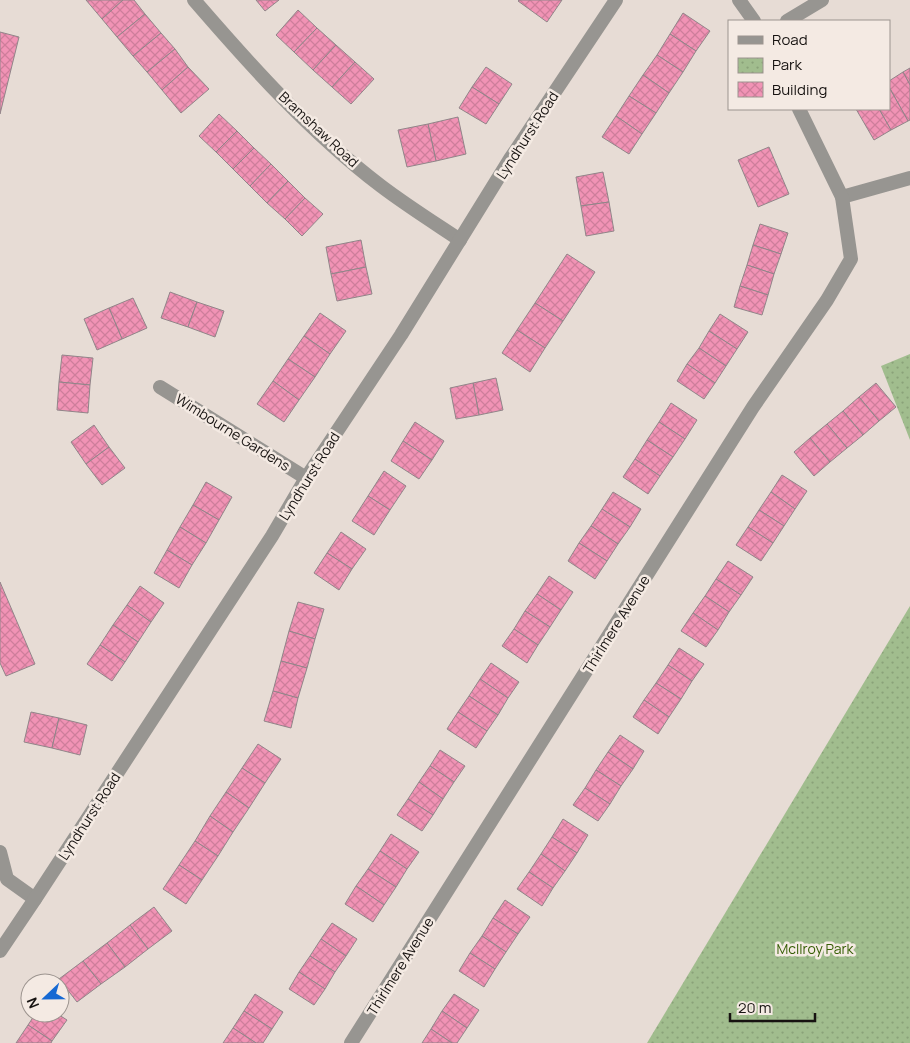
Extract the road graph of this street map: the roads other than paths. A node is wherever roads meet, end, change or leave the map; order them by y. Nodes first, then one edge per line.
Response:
1 (194, 0) edge
2 (616, 0) edge
3 (739, 0) edge
4 (822, 0) edge
5 (753, 20) edge
6 (789, 20) edge
7 (800, 110) edge
8 (910, 178) edge
9 (842, 197) junction
10 (460, 240) junction
11 (160, 387) dead end
12 (306, 478) junction
13 (0, 852) edge
14 (35, 899) junction
15 (0, 951) edge
16 (351, 1043) edge

1 - 10 street, Bramshaw Road
2 - 10 street, Lyndhurst Road
3 - 5 street
4 - 6 street
7 - 9 street, Thirlmere Avenue
8 - 9 street
9 - 16 street, Thirlmere Avenue
10 - 12 street, Lyndhurst Road
11 - 12 street, Wimbourne Gardens
12 - 14 street, Lyndhurst Road
13 - 14 street
14 - 15 street, Lyndhurst Road

